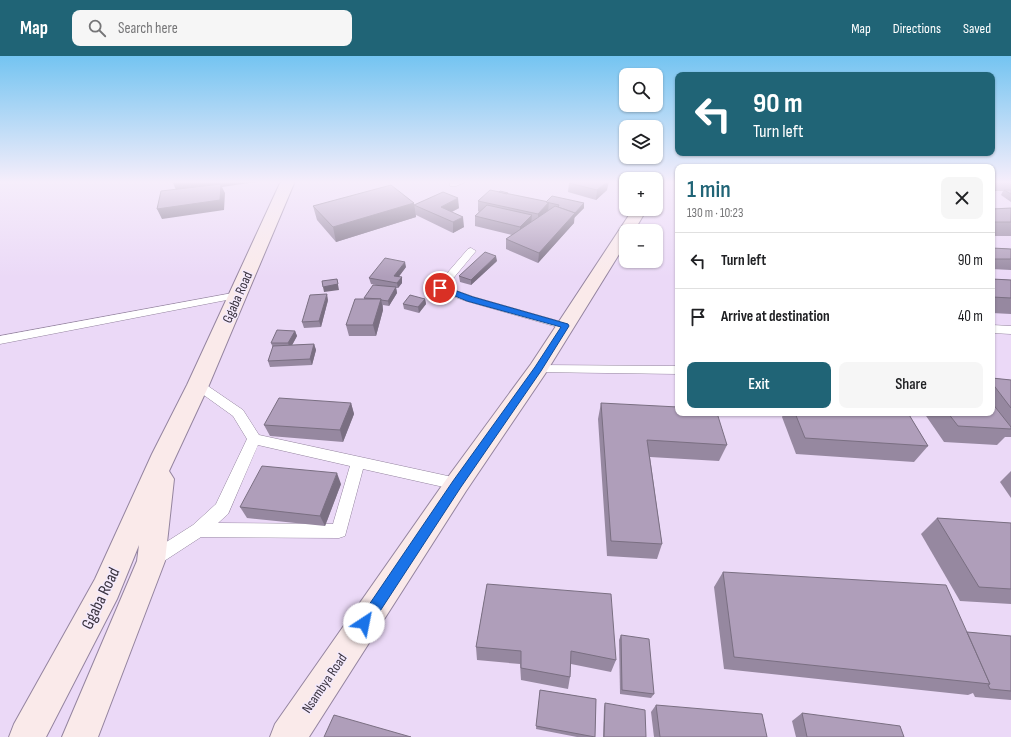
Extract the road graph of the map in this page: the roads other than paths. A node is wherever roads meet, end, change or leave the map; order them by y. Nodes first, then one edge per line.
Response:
1 (274, 213) edge
2 (636, 216) edge
3 (471, 251) dead end
4 (238, 296) junction
5 (565, 326) junction
6 (995, 329) edge
7 (1011, 330) edge
8 (0, 340) edge
9 (538, 369) junction
10 (675, 370) edge
11 (198, 385) junction
12 (254, 439) junction
13 (164, 454) junction
14 (358, 462) junction
15 (457, 484) junction
16 (199, 530) junction
17 (150, 561) junction
18 (27, 737) edge
19 (80, 737) edge
20 (288, 737) edge

1 - 4 main road, Ggaba Road
2 - 5 main road, Nsambya Road
3 - 5 lane
4 - 8 lane
4 - 11 main road, Ggaba Road
5 - 9 main road, Nsambya Road
6 - 7 lane
9 - 10 lane
9 - 15 main road, Nsambya Road
11 - 12 lane
11 - 13 main road, Ggaba Road
12 - 14 lane
12 - 16 lane
13 - 17 main road, Ggaba Road
13 - 18 main road, Ggaba Road
14 - 15 lane
14 - 16 lane
15 - 20 main road, Nsambya Road
16 - 17 lane
17 - 19 main road, Ggaba Road

